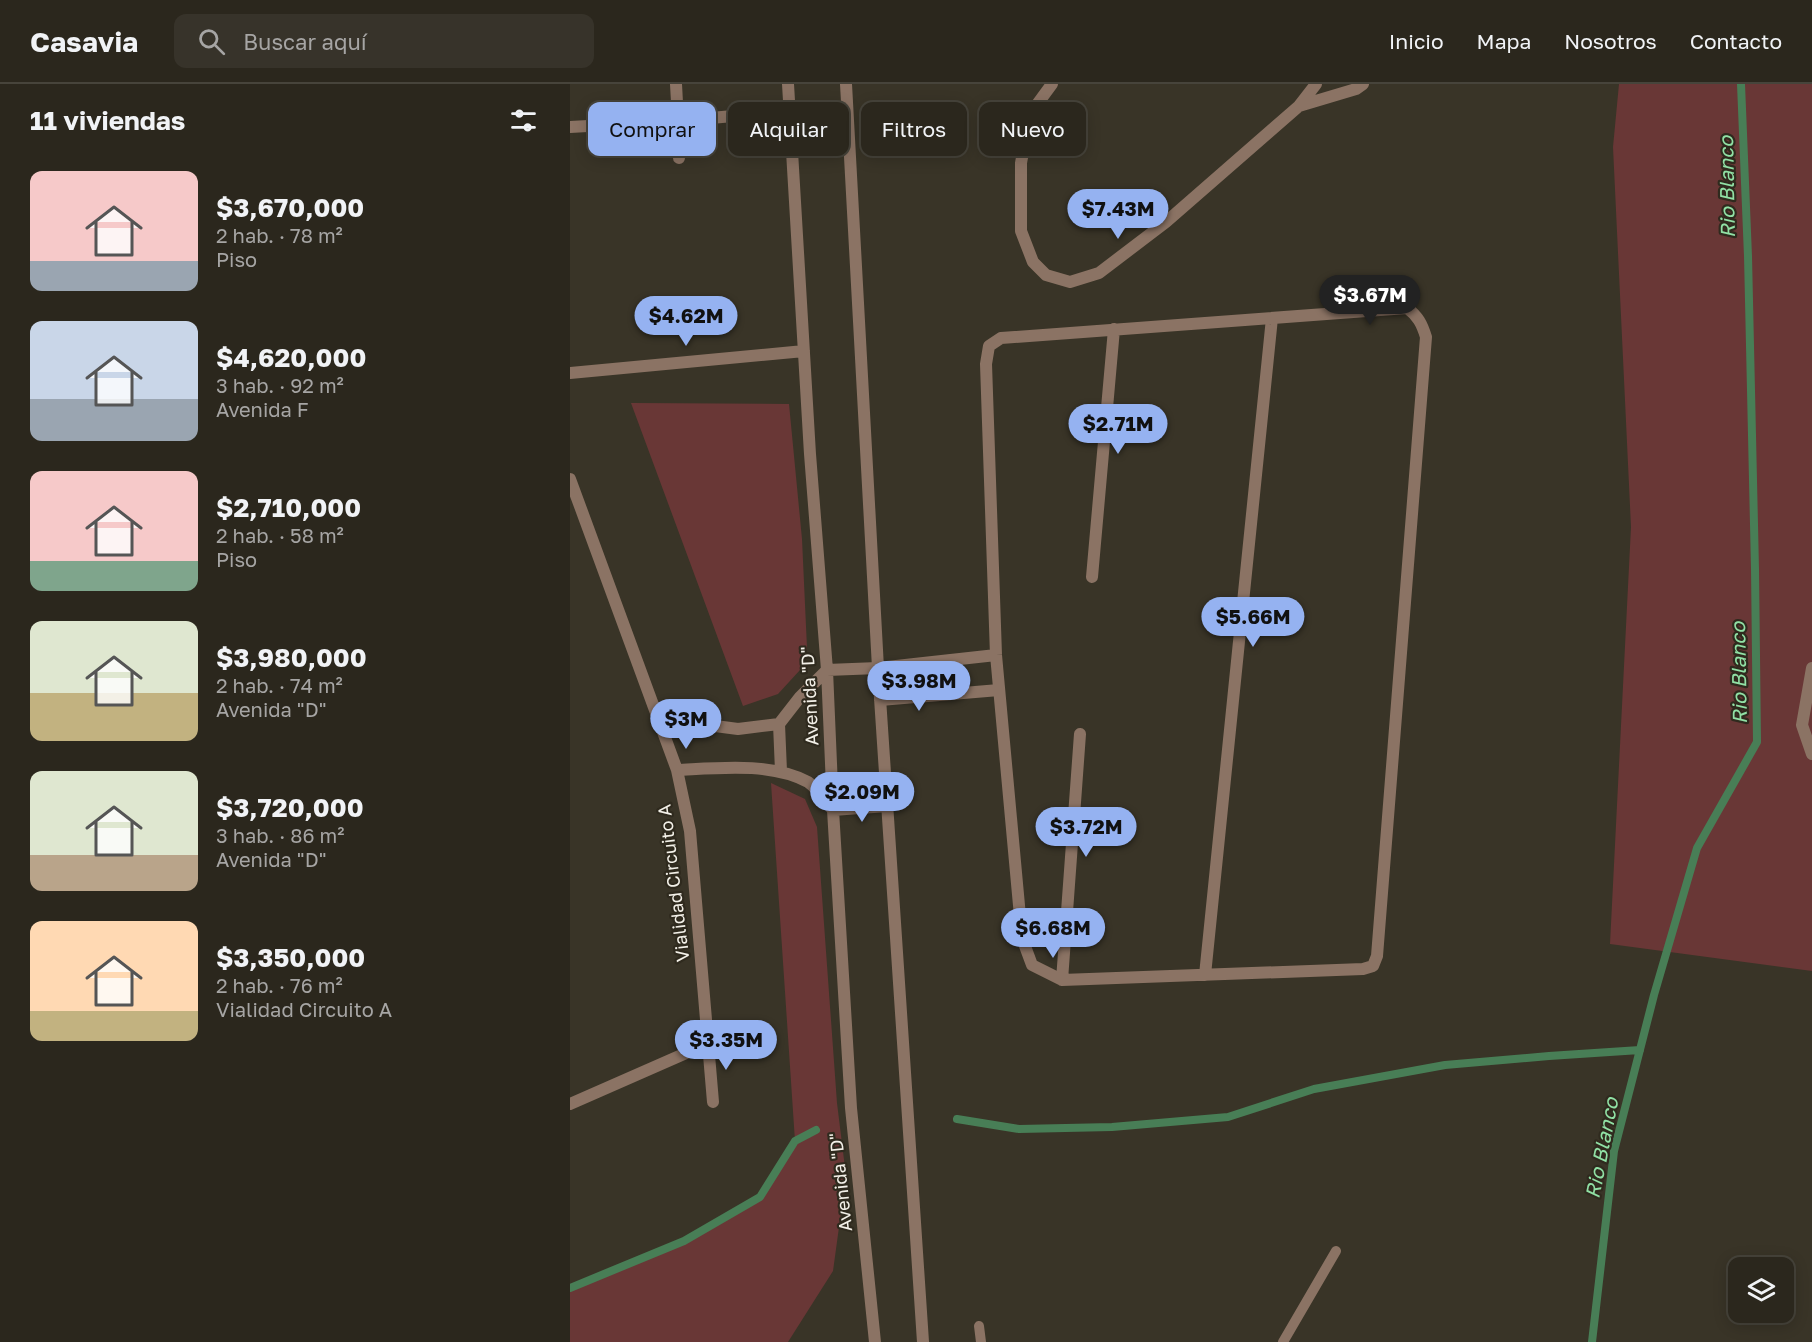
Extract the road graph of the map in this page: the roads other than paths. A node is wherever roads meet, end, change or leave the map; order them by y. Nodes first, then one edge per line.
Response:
1 (676, 84) edge
2 (788, 84) edge
3 (846, 84) edge
4 (1052, 84) edge
5 (1316, 84) edge
6 (1363, 84) edge
7 (677, 102) edge
8 (1299, 106) junction
9 (588, 126) edge
10 (570, 127) edge
11 (1272, 318) junction
12 (1114, 329) junction
13 (804, 351) junction
14 (570, 373) edge
15 (570, 479) edge
16 (1092, 577) dead end
17 (996, 655) junction
18 (878, 668) junction
19 (1812, 668) edge
20 (827, 670) junction
21 (999, 690) junction
22 (880, 700) junction
23 (660, 724) junction
24 (779, 724) junction
25 (1080, 734) dead end
26 (1812, 754) edge
27 (677, 770) junction
28 (781, 771) junction
29 (887, 806) junction
30 (833, 810) junction
31 (1205, 975) junction
32 (1062, 980) junction
33 (709, 1043) junction
34 (713, 1101) dead end
35 (570, 1104) edge
36 (1336, 1251) dead end
37 (979, 1326) dead end
38 (875, 1342) edge
39 (923, 1342) edge
40 (981, 1342) edge
41 (1283, 1342) edge

1 - 7 street
2 - 13 street, Avenida "D"
3 - 18 street
4 - 8 street
5 - 8 street
6 - 8 street
9 - 10 street
11 - 12 street
11 - 31 street
11 - 31 street
12 - 16 street
12 - 17 street
13 - 14 street
13 - 20 street, Avenida "D"
15 - 23 street, Vialidad Circuito A
17 - 18 street
17 - 21 street
18 - 20 street
18 - 22 street
19 - 26 street
20 - 24 street
20 - 30 street, Avenida "D"
21 - 22 street
21 - 32 street
22 - 29 street
23 - 24 street
23 - 27 street, Vialidad Circuito A
24 - 28 street
25 - 32 street
27 - 28 street
27 - 33 street, Vialidad Circuito A
28 - 30 street
29 - 30 street
29 - 39 street
30 - 38 street, Avenida "D"
31 - 32 street
33 - 34 street, Vialidad Circuito A
33 - 35 street
36 - 41 lane
37 - 40 lane

